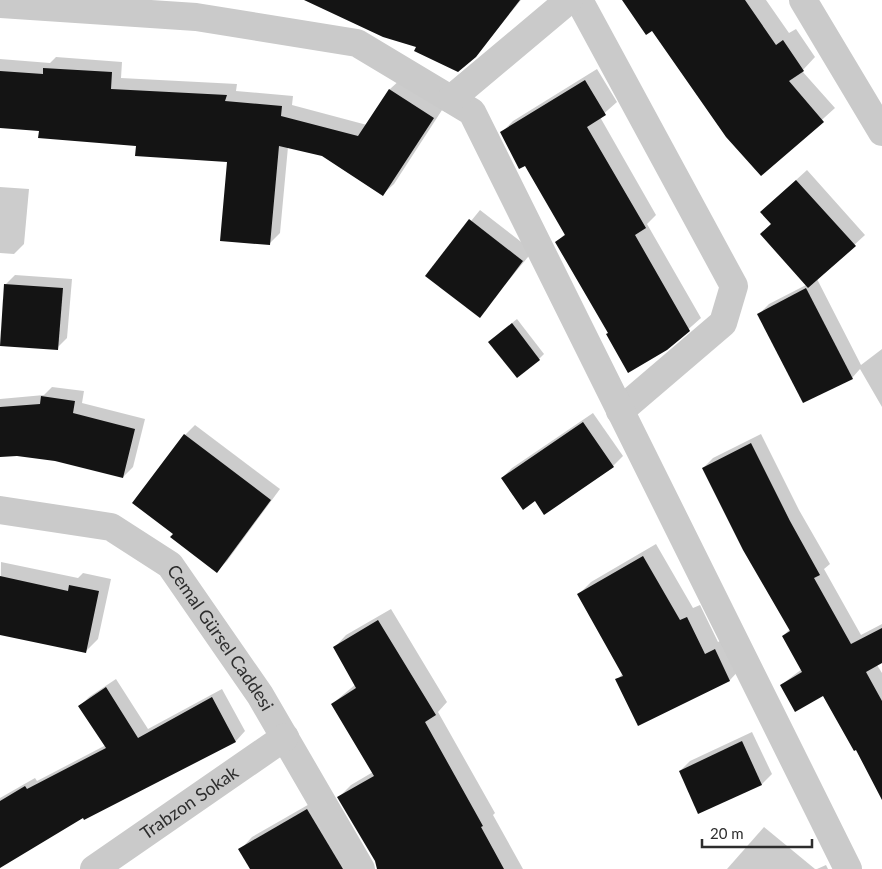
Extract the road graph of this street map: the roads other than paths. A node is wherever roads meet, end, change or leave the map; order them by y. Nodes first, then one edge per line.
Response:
1 (569, 0) edge
2 (579, 0) edge
3 (803, 0) edge
4 (0, 4) edge
5 (451, 99) junction
6 (882, 132) edge
7 (620, 411) junction
8 (0, 510) edge
9 (285, 737) junction
10 (94, 869) edge
11 (362, 869) edge
12 (848, 869) edge

1 - 5 street
2 - 7 street
3 - 6 street
4 - 5 street
5 - 7 street
7 - 12 street
8 - 9 street, Cemal Gürsel Caddesi
9 - 10 street, Trabzon Sokak
9 - 11 street, Cemal Gürsel Caddesi

